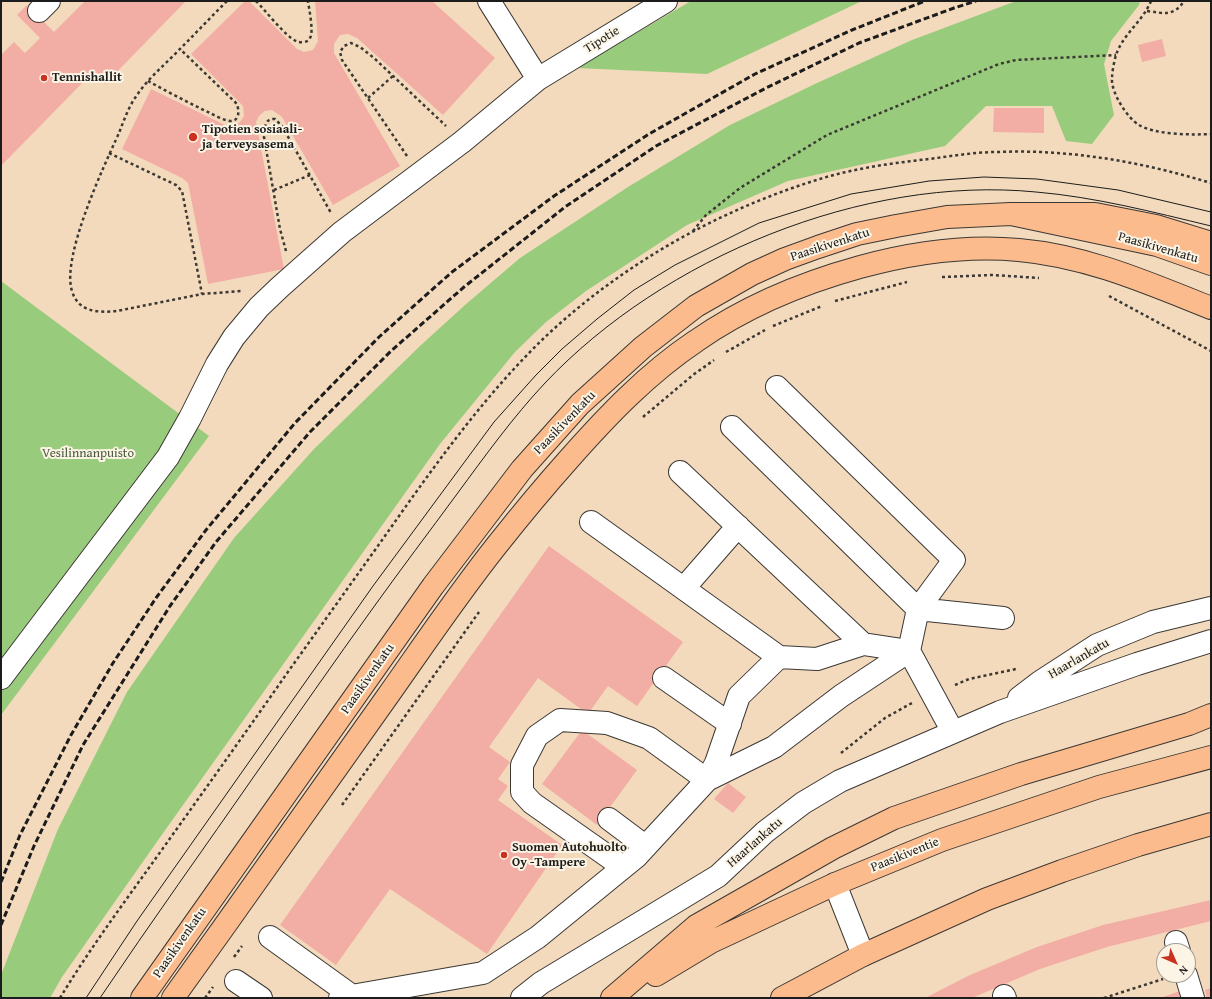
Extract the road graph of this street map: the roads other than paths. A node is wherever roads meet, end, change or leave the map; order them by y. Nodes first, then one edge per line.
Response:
1 (489, 1) edge
2 (666, 1) edge
3 (538, 79) junction
4 (1011, 214) junction
5 (1211, 243) edge
6 (1211, 264) edge
7 (1211, 308) edge
8 (777, 387) dead end
9 (732, 427) dead end
10 (680, 472) dead end
11 (591, 522) dead end
12 (738, 526) junction
13 (684, 588) junction
14 (1211, 608) edge
15 (918, 609) junction
16 (1003, 618) dead end
17 (1211, 640) edge
18 (863, 644) junction
19 (909, 651) junction
20 (779, 657) junction
21 (1, 678) edge
22 (664, 678) dead end
23 (1000, 712) junction
24 (1211, 715) edge
25 (730, 724) junction
26 (954, 732) junction
27 (1211, 757) edge
28 (707, 780) junction
29 (609, 819) dead end
30 (1211, 824) edge
31 (645, 846) junction
32 (623, 867) junction
33 (835, 884) junction
34 (270, 937) dead end
35 (863, 955) junction
36 (236, 981) dead end
37 (1182, 983) edge
38 (346, 997) edge
39 (142, 998) edge
40 (173, 998) edge
41 (261, 998) edge
42 (522, 998) edge
43 (612, 998) edge
44 (617, 998) edge
45 (782, 998) edge
46 (1193, 998) edge

1 - 3 street
2 - 3 street, Tipotie
3 - 21 street, Tipotie
4 - 5 main road
4 - 6 main road, Paasikivenkatu
4 - 39 main road, Paasikivenkatu
7 - 40 main road, Paasikivenkatu
8 - 15 street
9 - 15 street
10 - 12 street
11 - 13 street
12 - 13 street
12 - 18 street
13 - 20 street
14 - 23 street, Haarlankatu
15 - 16 street
15 - 19 street
17 - 23 street, Haarlankatu
18 - 19 street
18 - 20 street
19 - 26 street
19 - 28 street
20 - 25 street
22 - 25 street
23 - 26 street, Haarlankatu
24 - 43 main road
25 - 28 street
26 - 42 street, Haarlankatu
27 - 33 main road, Paasikiventie
28 - 31 street
28 - 32 street
29 - 31 street
30 - 35 main road
31 - 32 street
32 - 38 street
33 - 35 street
33 - 44 main road, Paasikiventie
34 - 38 street
35 - 45 main road
36 - 41 street
37 - 46 street

